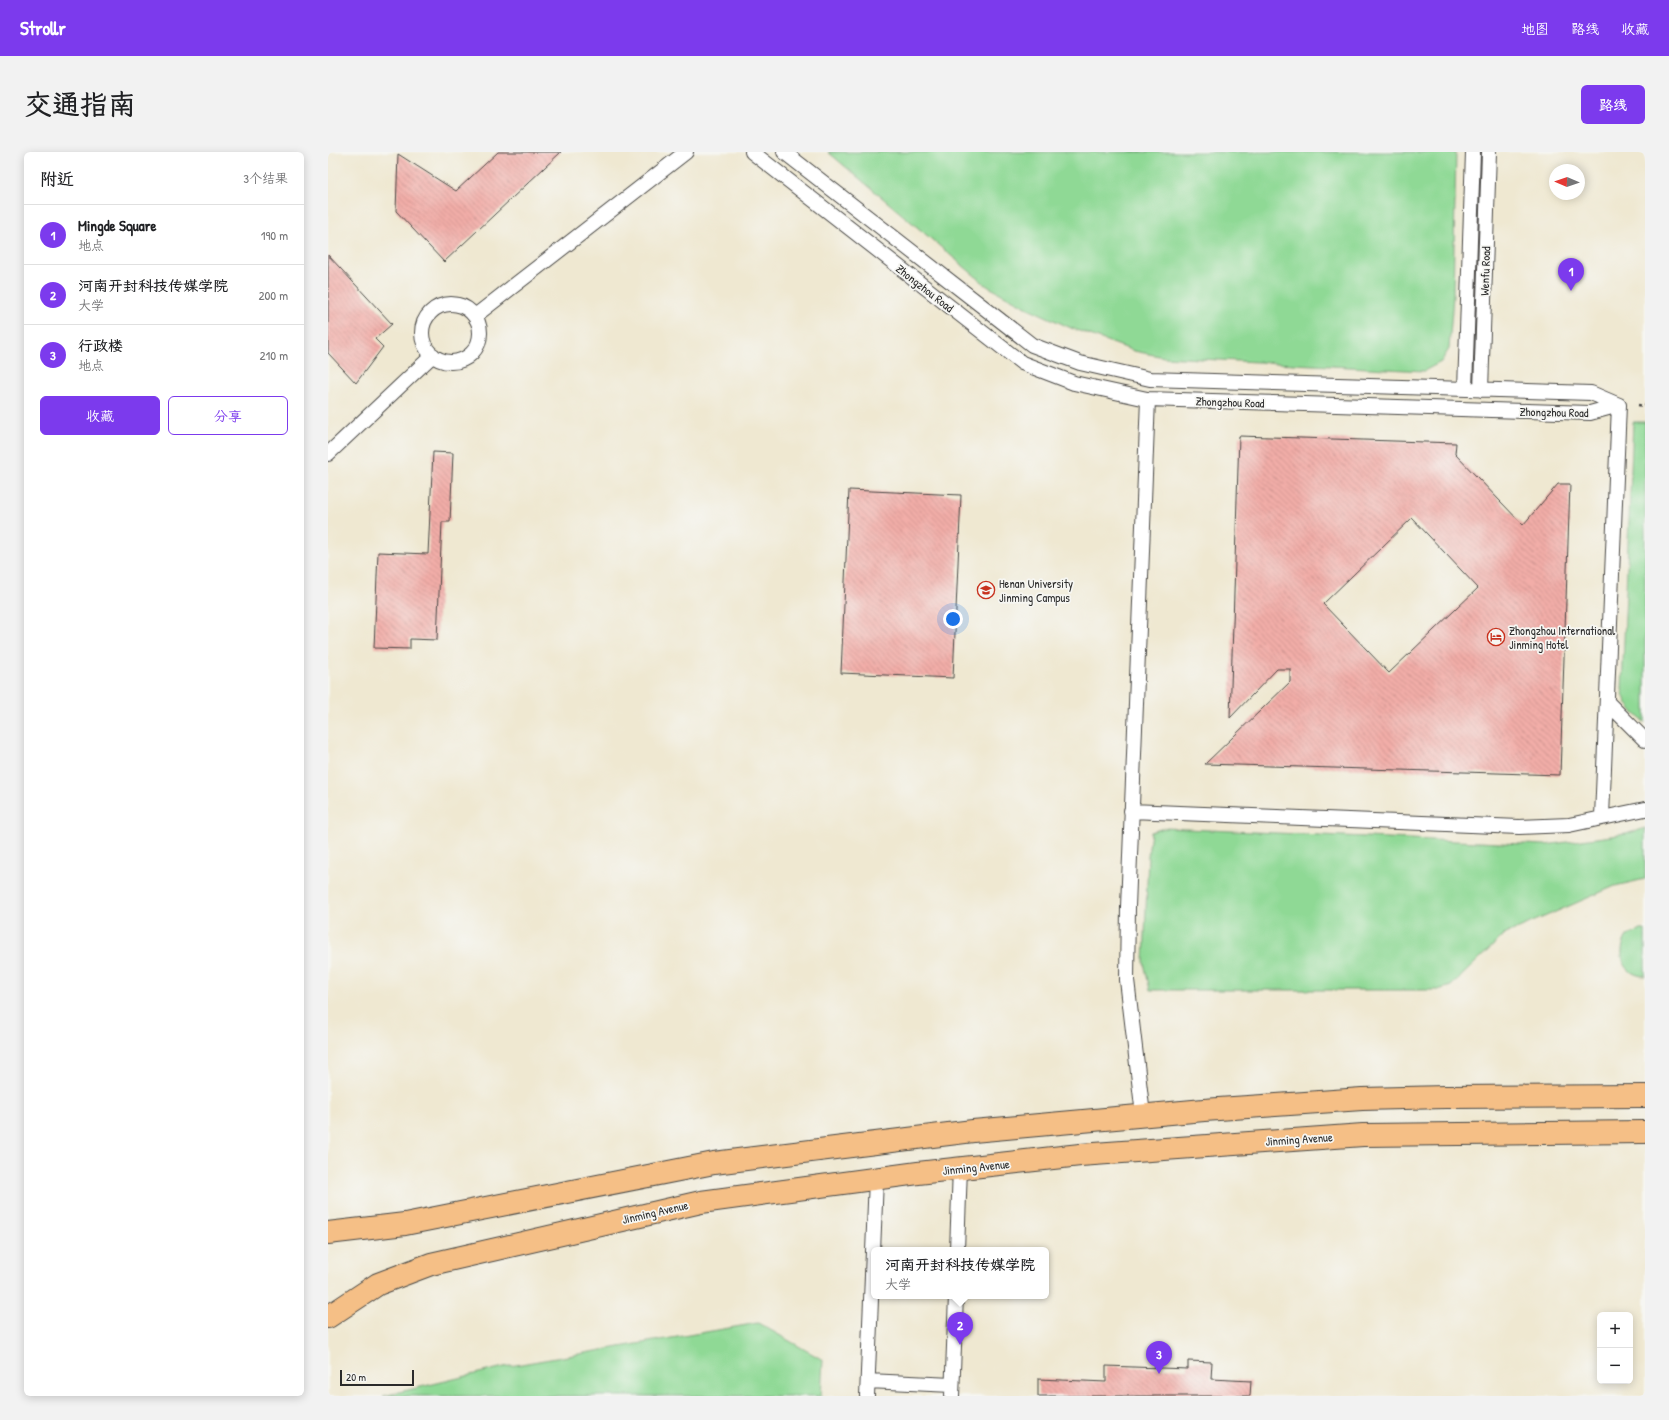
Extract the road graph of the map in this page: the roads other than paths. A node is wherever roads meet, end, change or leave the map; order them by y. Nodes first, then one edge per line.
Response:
1 (686, 152) edge
2 (752, 152) edge
3 (784, 152) edge
4 (1473, 152) edge
5 (1489, 152) edge
6 (475, 316) junction
7 (433, 355) junction
8 (1465, 389) junction
9 (1481, 390) junction
10 (1148, 399) junction
11 (1620, 404) junction
12 (328, 454) edge
13 (1607, 702) junction
14 (1645, 740) edge
15 (1645, 809) edge
16 (1131, 811) junction
17 (1602, 818) junction
18 (1645, 1096) edge
19 (1143, 1115) junction
20 (1645, 1132) edge
21 (960, 1168) junction
22 (876, 1179) junction
23 (328, 1233) edge
24 (873, 1247) edge
25 (957, 1247) edge
26 (871, 1299) edge
27 (956, 1299) edge
28 (328, 1317) edge
29 (868, 1381) junction
30 (952, 1391) edge
31 (867, 1396) edge

1 - 6 lane
2 - 10 lane, Zhongzhou Road
3 - 8 lane, Zhongzhou Road
4 - 8 lane, Wenfu Road
5 - 9 lane, Wenfu Road
6 - 7 lane
6 - 7 lane
7 - 12 lane
8 - 9 lane, Zhongzhou Road
9 - 11 lane, Zhongzhou Road
10 - 11 lane, Zhongzhou Road
10 - 16 lane
11 - 13 lane
13 - 14 lane
13 - 17 lane
15 - 17 lane
16 - 17 lane
16 - 19 lane
18 - 19 main road
19 - 23 main road
20 - 21 main road, Jinming Avenue
21 - 22 main road, Jinming Avenue
21 - 25 lane
22 - 24 lane
22 - 28 main road, Jinming Avenue
26 - 29 lane
27 - 30 lane
29 - 30 lane
29 - 31 lane

